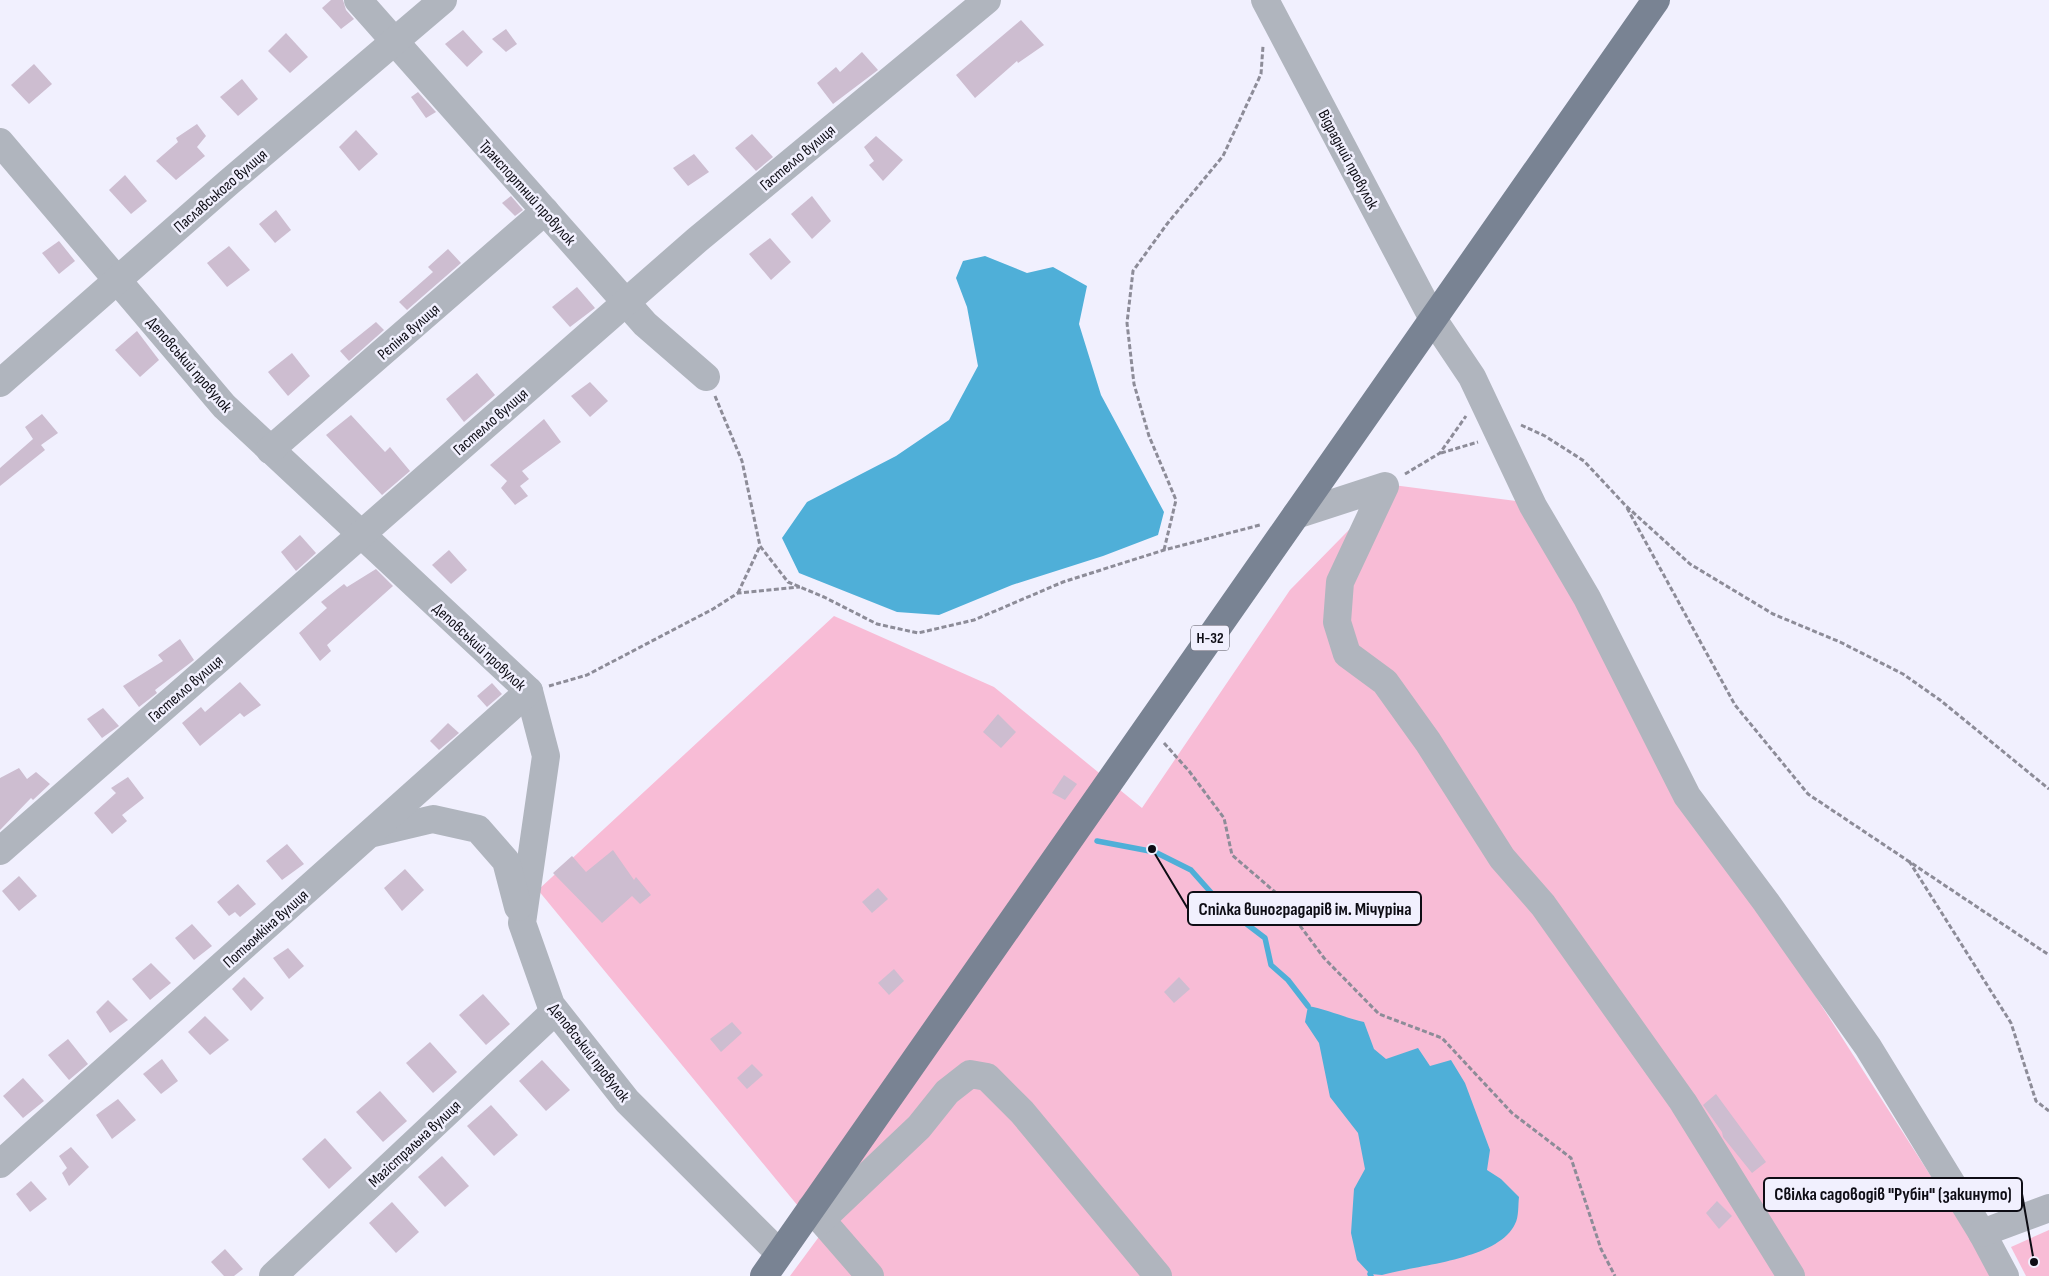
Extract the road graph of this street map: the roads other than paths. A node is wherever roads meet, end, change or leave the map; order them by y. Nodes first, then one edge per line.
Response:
1 (358, 0) edge
2 (443, 0) edge
3 (987, 0) edge
4 (1265, 0) edge
5 (1656, 0) edge
6 (394, 42) junction
7 (0, 142) edge
8 (545, 211) junction
9 (118, 279) junction
10 (626, 302) junction
11 (1433, 320) junction
12 (706, 377) road end
13 (0, 383) edge
14 (270, 450) junction
15 (1296, 515) junction
16 (360, 534) junction
17 (529, 691) junction
18 (370, 834) junction
19 (0, 851) edge
20 (522, 924) junction
21 (555, 1010) junction
22 (0, 1164) edge
23 (2049, 1208) edge
24 (816, 1214) junction
25 (1982, 1233) junction
26 (779, 1253) junction
27 (273, 1276) edge
28 (764, 1276) edge
29 (870, 1276) edge
30 (1158, 1276) edge
31 (1791, 1276) edge
32 (2005, 1276) edge

1 - 6 street, Транспортний провулок
2 - 6 street, Паславського вулиця
3 - 10 street, Гастелло вулиця
4 - 11 street, Відрадний провулок
5 - 11 main road, Н-32
6 - 8 street, Транспортний провулок
6 - 9 street, Паславського вулиця
7 - 9 street, Деповський провулок
8 - 10 street, Транспортний провулок
8 - 14 street, Рєпіна вулиця
9 - 13 street, Паславського вулиця
9 - 14 street, Деповський провулок
10 - 12 street, Транспортний провулок
10 - 16 street, Гастелло вулиця
11 - 15 main road, Н-32
11 - 25 street, Відрадний провулок
14 - 16 street, Деповський провулок
15 - 24 main road, Н-32
15 - 31 street
16 - 17 street, Деповський провулок
16 - 19 street, Гастелло вулиця
17 - 18 street, Потьомкіна вулиця
17 - 20 street, Деповський провулок
18 - 20 street
18 - 22 street, Потьомкіна вулиця
20 - 21 street, Деповський провулок
21 - 26 street, Деповський провулок
21 - 27 street, Магістральна вулиця
23 - 25 street
24 - 26 main road, Н-32
24 - 29 street
24 - 30 street
25 - 32 street, Відрадний провулок
26 - 28 main road, Н-32

